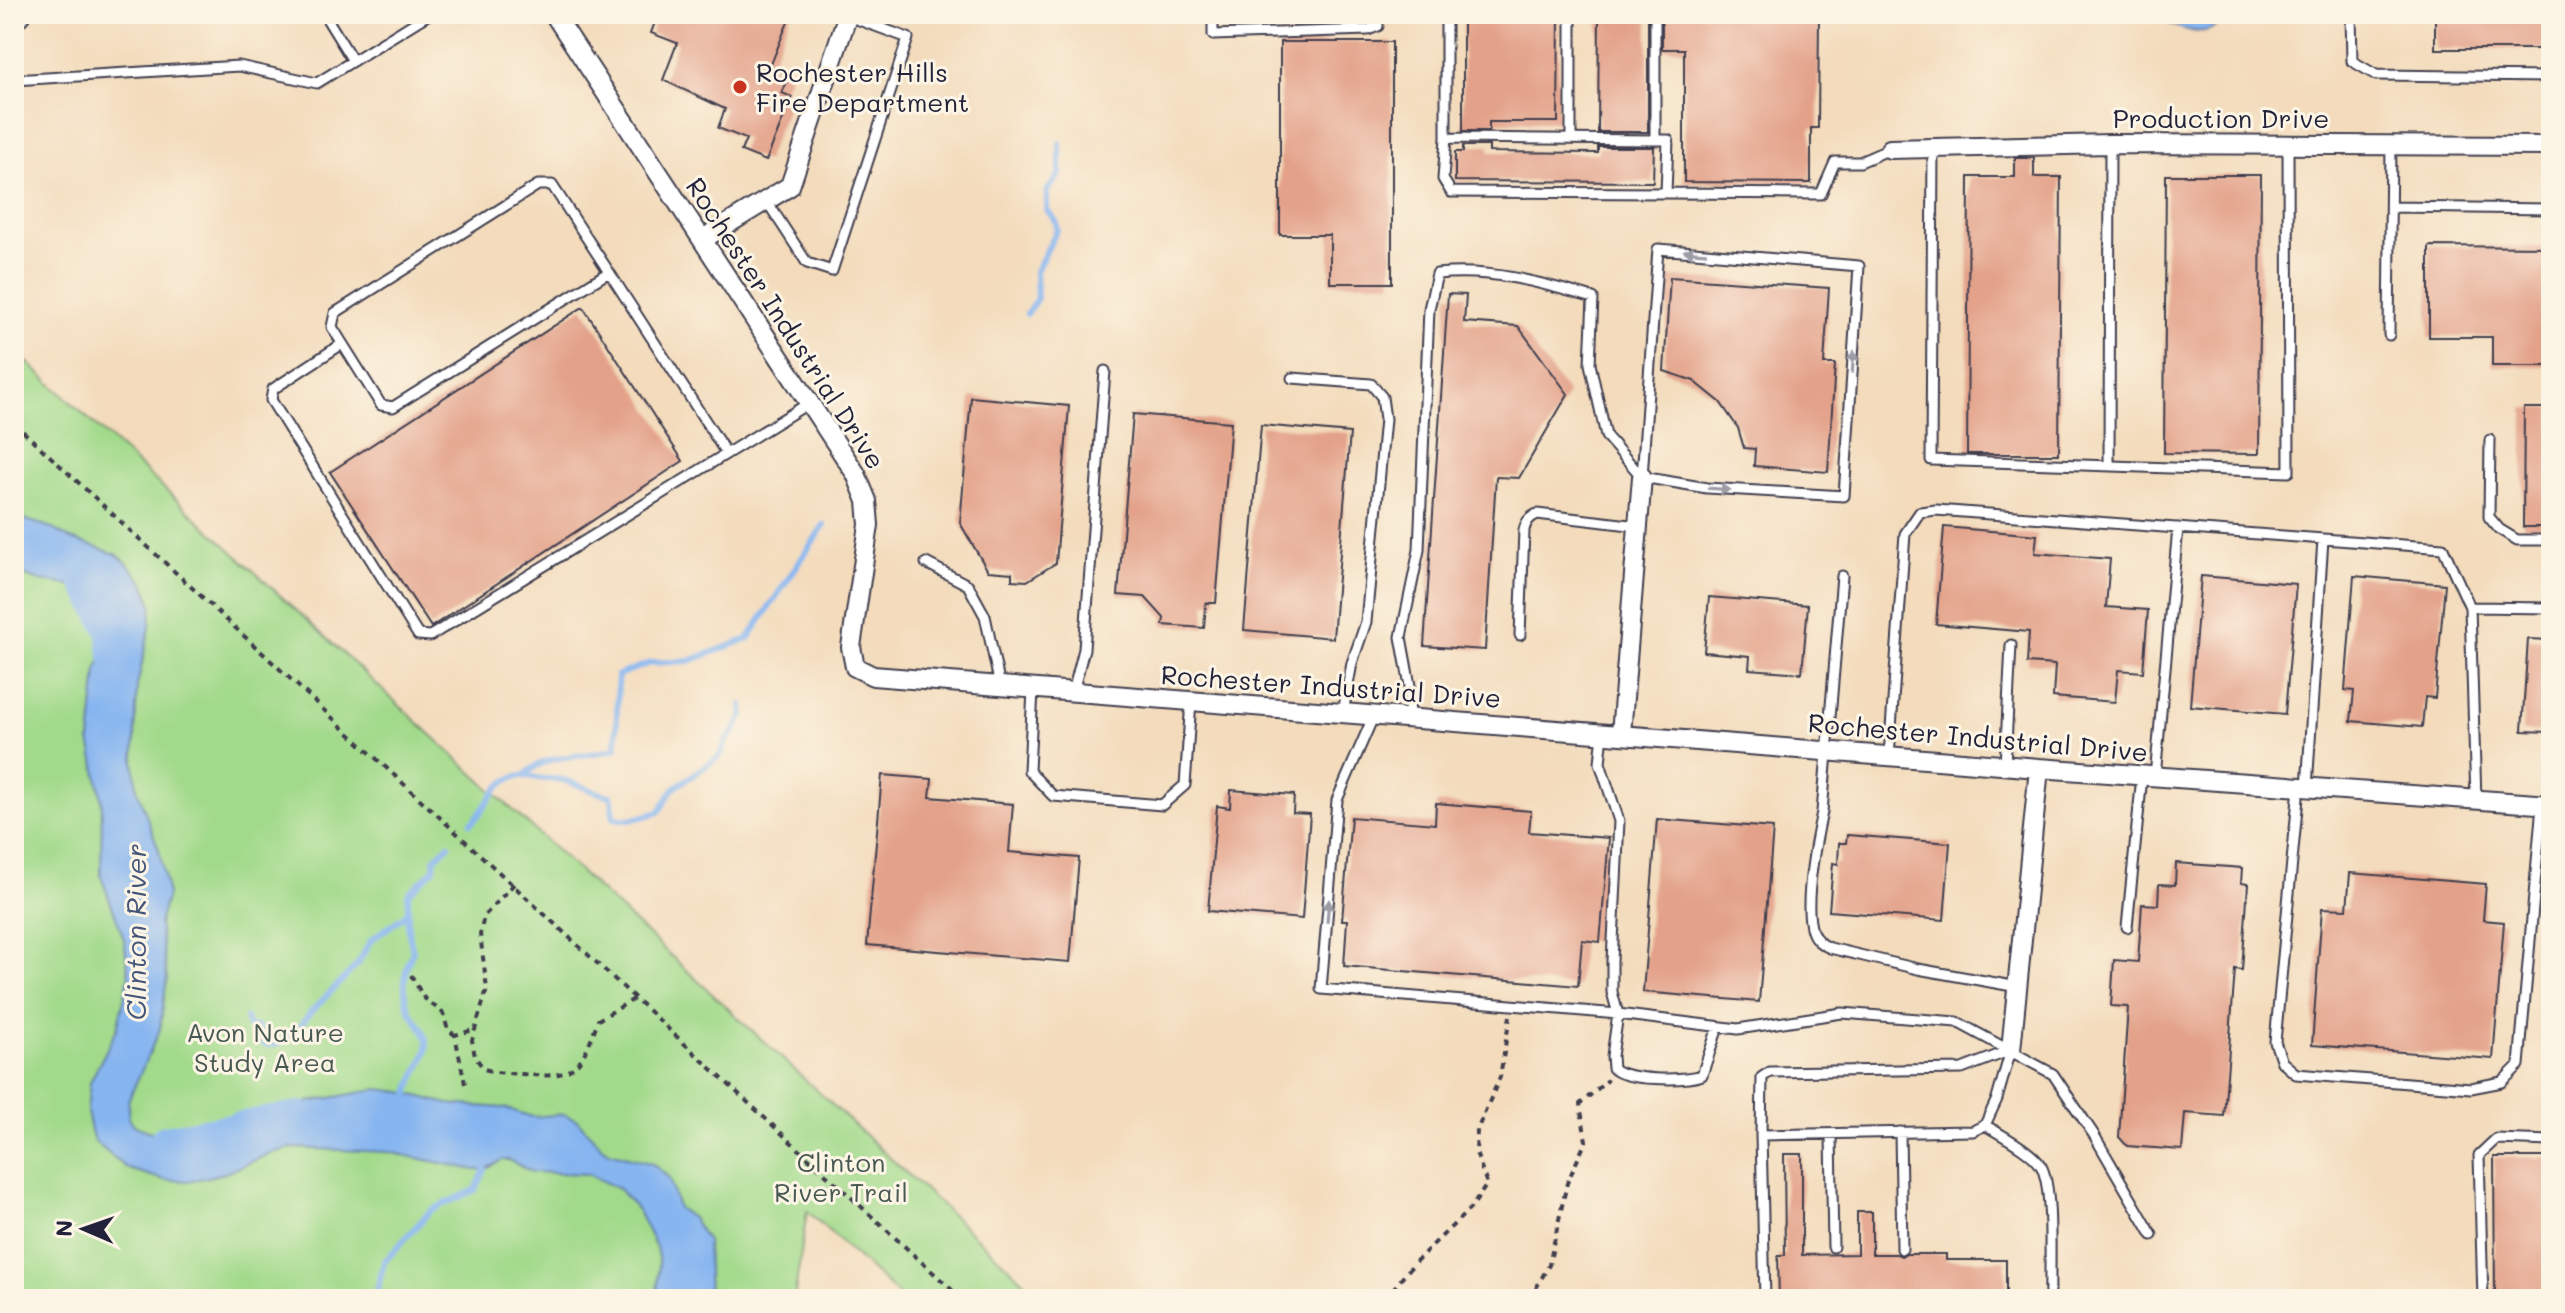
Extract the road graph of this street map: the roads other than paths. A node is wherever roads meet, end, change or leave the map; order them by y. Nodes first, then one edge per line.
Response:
1 (27, 14) edge
2 (324, 14) edge
3 (429, 14) edge
4 (554, 14) edge
5 (1213, 14) edge
6 (1378, 14) edge
7 (1446, 14) edge
8 (1571, 14) edge
9 (1655, 14) edge
10 (2351, 14) edge
11 (848, 15) edge
12 (14, 29) edge
13 (353, 61) junction
14 (2551, 77) edge
15 (14, 80) edge
16 (1446, 138) junction
17 (1571, 139) junction
18 (1655, 140) junction
19 (2110, 144) junction
20 (2288, 144) junction
21 (2391, 144) junction
22 (2551, 146) edge
23 (1933, 148) junction
24 (1890, 149) joint
25 (1666, 193) junction
26 (766, 200) junction
27 (2391, 207) junction
28 (2551, 209) edge
29 (703, 239) junction
30 (609, 272) junction
31 (2389, 335) dead end
32 (342, 344) junction
33 (1105, 371) dead end
34 (1292, 378) dead end
35 (809, 403) junction
36 (2490, 440) dead end
37 (726, 453) junction
38 (2109, 465) junction
39 (1642, 477) junction
40 (1638, 526) junction
41 (2178, 528) junction
42 (2323, 539) junction
43 (2551, 540) edge
44 (926, 563) dead end
45 (1842, 576) dead end
46 (2470, 607) junction
47 (2551, 608) edge
48 (1520, 635) dead end
49 (2011, 645) dead end
50 (1000, 686) junction
51 (1033, 689) junction
52 (1073, 692) junction
53 (1191, 701) junction
54 (1343, 713) junction
55 (1374, 715) junction
56 (1409, 718) junction
57 (1612, 734) junction
58 (1827, 751) junction
59 (1889, 756) junction
60 (2005, 765) junction
61 (2039, 768) junction
62 (2148, 776) junction
63 (2303, 787) junction
64 (2476, 800) junction
65 (2547, 805) edge
66 (2127, 927) dead end
67 (2018, 987) junction
68 (1618, 1014) junction
69 (1718, 1027) junction
70 (2011, 1050) junction
71 (1985, 1125) junction
72 (1900, 1132) junction
73 (1831, 1134) junction
74 (1761, 1135) junction
75 (2551, 1141) edge
76 (2152, 1235) dead end
77 (1833, 1247) dead end
78 (1902, 1249) dead end
79 (1765, 1299) edge
80 (2050, 1299) edge
81 (2483, 1299) edge

1 - 12 lane
2 - 13 lane
3 - 13 lane
4 - 29 street, Rochester Industrial Drive
5 - 6 lane
7 - 16 lane
8 - 17 lane
9 - 18 lane
10 - 14 lane
11 - 26 street
11 - 26 lane
13 - 15 lane
16 - 17 lane
16 - 25 lane
17 - 18 lane
18 - 25 lane
19 - 20 street, Production Drive
19 - 23 street, Production Drive
19 - 38 lane
20 - 21 street, Production Drive
20 - 38 lane
21 - 22 street, Production Drive
21 - 27 lane
23 - 24 street, Production Drive
23 - 38 lane
24 - 25 lane
26 - 29 street
27 - 28 lane
27 - 31 lane
29 - 35 street, Rochester Industrial Drive
30 - 32 lane
30 - 32 lane
30 - 37 lane
32 - 37 lane
33 - 52 lane
34 - 54 lane
35 - 37 lane
35 - 50 street, Rochester Industrial Drive
36 - 43 lane
39 -> 39 lane
39 - 40 street
39 - 56 lane
40 - 48 lane
40 - 57 street
41 - 42 lane
41 - 59 lane
41 - 62 lane
42 - 46 lane
42 - 63 lane
44 - 50 lane
45 - 58 lane
46 - 47 lane
46 - 64 lane
49 - 60 lane
50 - 51 street, Rochester Industrial Drive
51 - 52 street, Rochester Industrial Drive
51 - 53 lane
52 - 53 street, Rochester Industrial Drive
53 - 54 street, Rochester Industrial Drive
54 - 55 street, Rochester Industrial Drive
55 - 56 street, Rochester Industrial Drive
68 -> 55 lane
56 - 57 street, Rochester Industrial Drive
57 - 58 street, Rochester Industrial Drive
57 - 68 lane
58 - 59 street, Rochester Industrial Drive
58 - 67 lane
59 - 60 street, Rochester Industrial Drive
60 - 61 street, Rochester Industrial Drive
61 - 62 street, Rochester Industrial Drive
61 - 67 street
62 - 63 street, Rochester Industrial Drive
62 - 66 lane
63 - 64 street, Rochester Industrial Drive
63 - 65 lane
64 - 65 street, Rochester Industrial Drive
67 - 70 street
68 - 69 lane
68 - 69 lane
69 - 70 lane
70 - 71 lane
70 - 74 lane
70 - 76 lane
71 - 72 lane
71 - 80 lane
72 - 73 lane
72 - 78 lane
73 - 74 lane
73 - 77 lane
74 - 79 lane
75 - 81 lane

